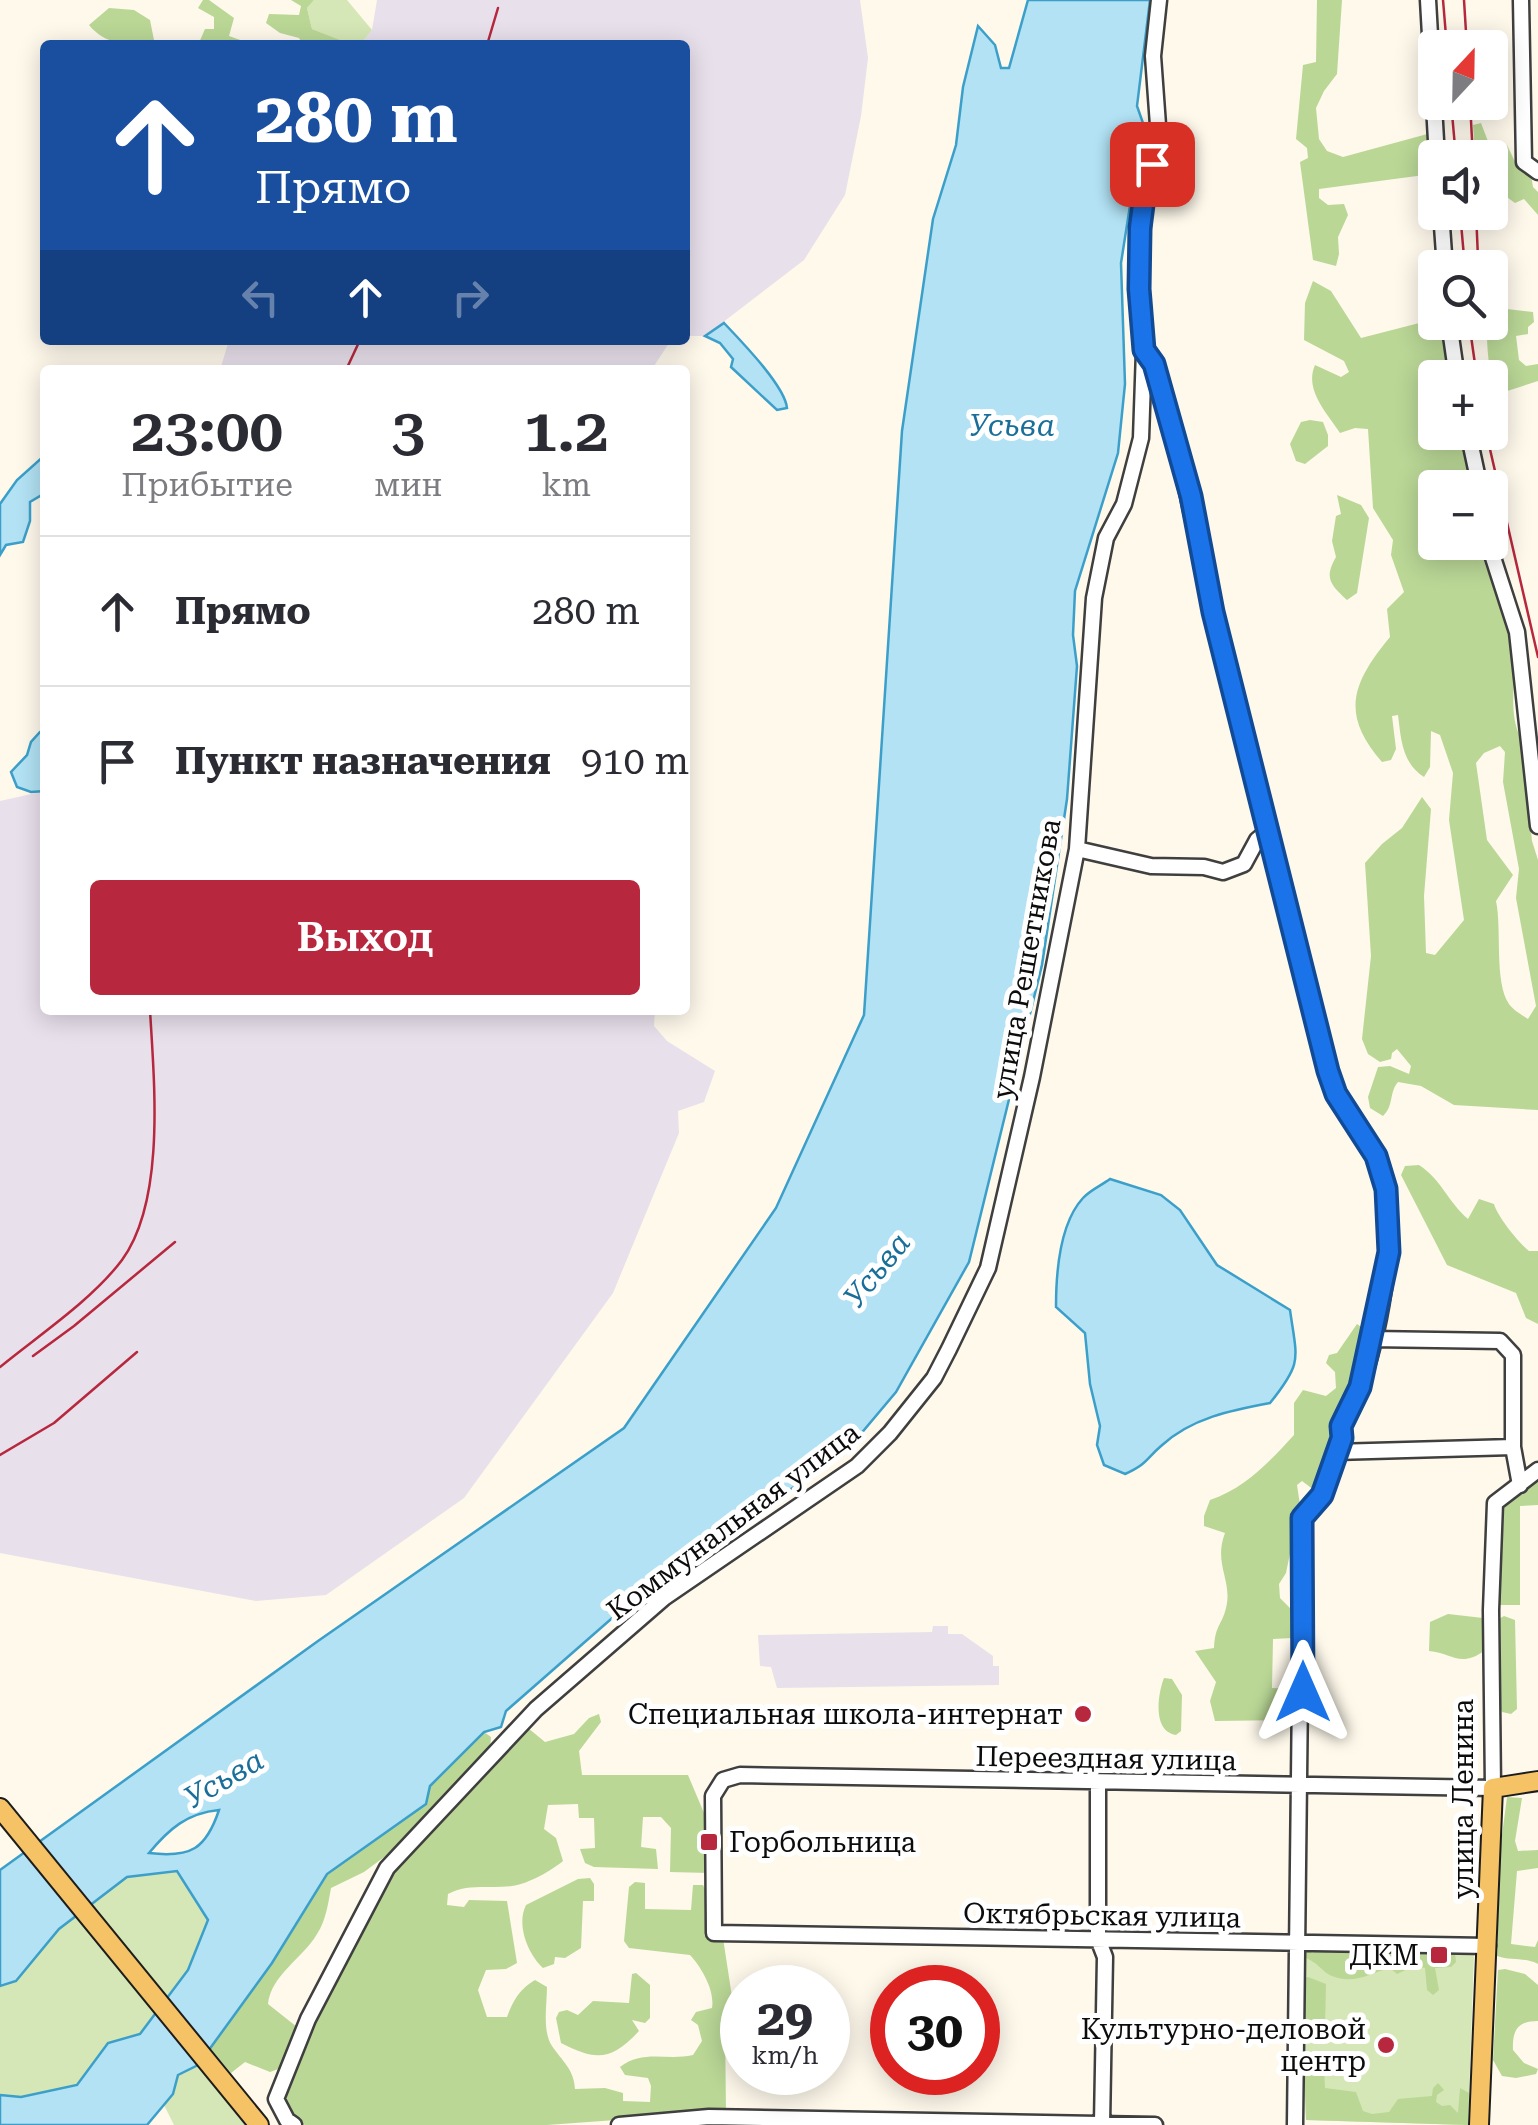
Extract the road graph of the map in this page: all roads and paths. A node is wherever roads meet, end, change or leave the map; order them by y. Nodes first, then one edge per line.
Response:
1 (1159, 0) edge
2 (1428, 0) edge
3 (1521, 0) edge
4 (1436, 140) edge
5 (1538, 172) edge
6 (1144, 350) junction
7 (1494, 560) edge
8 (1538, 826) edge
9 (1269, 830) junction
10 (1077, 849) junction
11 (1372, 1339) junction
12 (890, 1434) joint
13 (1513, 1447) junction
14 (1335, 1452) junction
15 (1538, 1470) edge
16 (1520, 1485) junction
17 (1538, 1781) edge
18 (1098, 1783) junction
19 (1302, 1786) junction
20 (1494, 1788) junction
21 (2, 1811) edge
22 (714, 1933) joint
23 (1098, 1940) junction
24 (1296, 1943) junction
25 (1488, 1946) junction
26 (1102, 2124) edge
27 (259, 2125) edge
28 (294, 2125) edge
29 (618, 2125) edge
30 (1155, 2125) edge
31 (1295, 2125) edge
32 (1479, 2125) edge

1 - 6 street
2 - 4 street
3 - 5 street
6 - 9 street
6 - 10 street, улица Решетникова
7 - 8 street
9 - 10 street
9 - 11 street
10 - 12 street, улица Решетникова
11 - 13 street
11 - 14 street
12 - 28 street, Коммунальная улица
13 - 14 street
13 - 16 street
14 - 19 street
15 - 16 street, улица Ленина
16 - 20 street, улица Ленина
17 - 20 main road
18 - 19 street, Переездная улица
18 - 22 street, Переездная улица
18 - 23 street
19 - 20 street, Переездная улица
19 - 24 street
20 - 25 main road, улица Ленина
21 - 27 main road
22 - 23 street, Октябрьская улица
23 - 24 street, Октябрьская улица
23 - 26 street
24 - 25 street, Октябрьская улица
24 - 31 street
25 - 32 main road, улица Ленина
26 - 29 street
26 - 30 street

